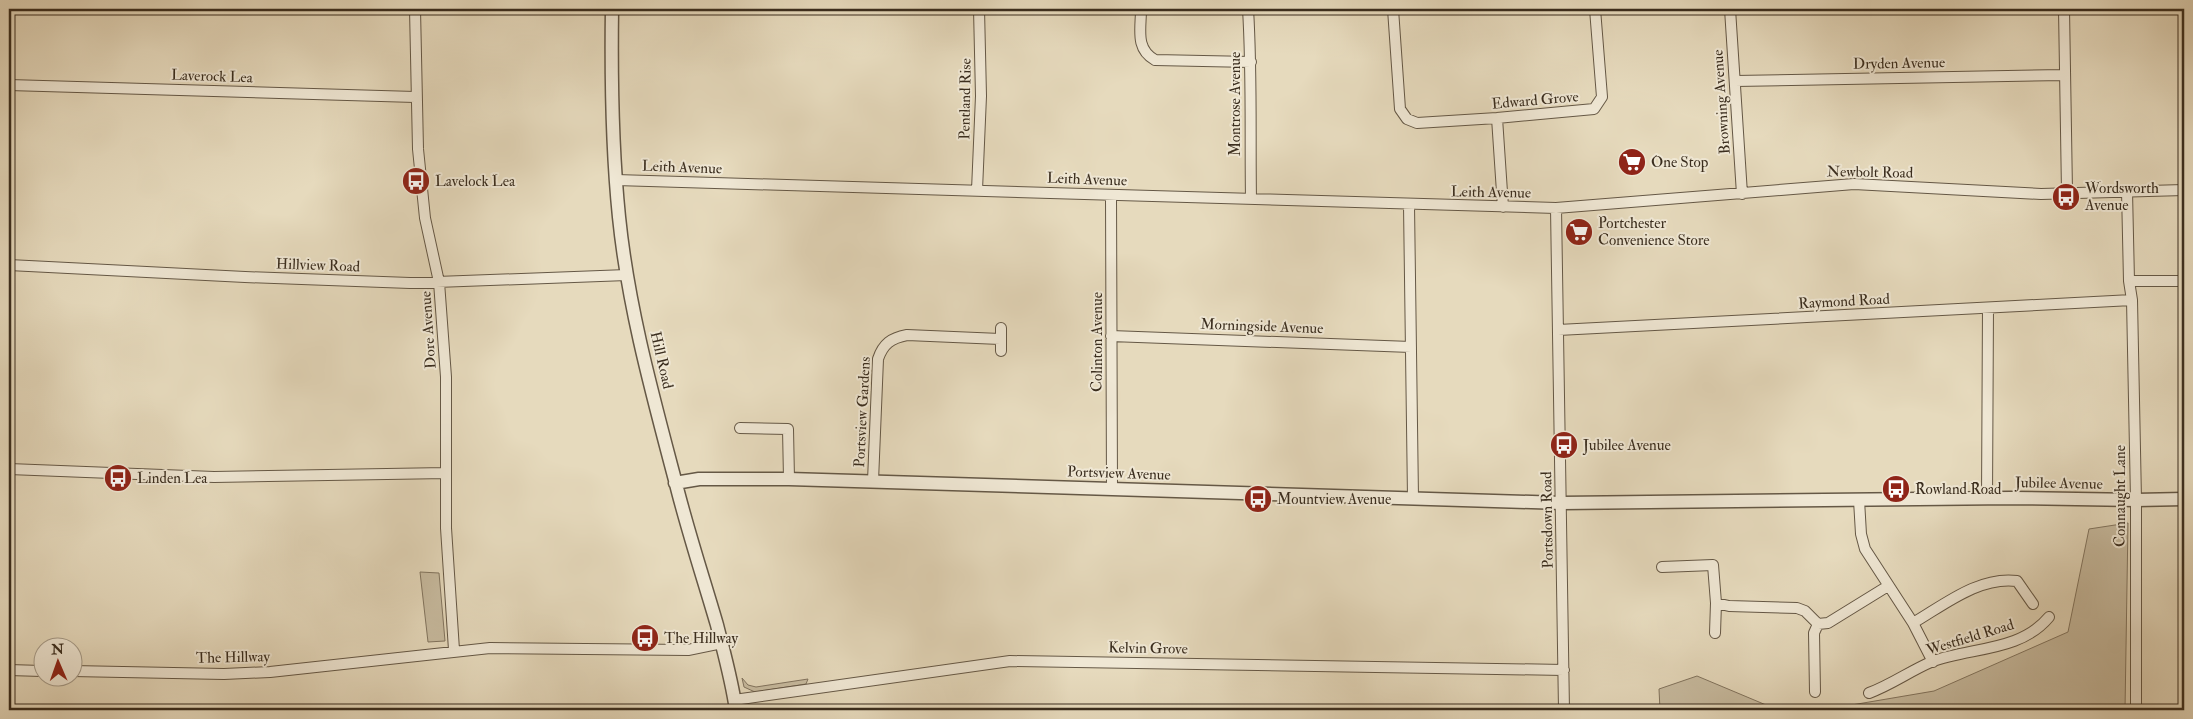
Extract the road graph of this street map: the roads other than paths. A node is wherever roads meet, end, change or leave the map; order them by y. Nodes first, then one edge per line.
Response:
1 (415, 9) edge
2 (612, 9) edge
3 (979, 9) edge
4 (1141, 9) edge
5 (1248, 9) edge
6 (1393, 9) edge
7 (1595, 9) edge
8 (1730, 9) edge
9 (2064, 9) edge
10 (1251, 62) junction
11 (2064, 75) junction
12 (1735, 81) junction
13 (9, 85) edge
14 (415, 97) junction
15 (1497, 118) junction
16 (616, 180) junction
17 (978, 190) junction
18 (2184, 190) edge
19 (2127, 191) junction
20 (2067, 192) junction
21 (1742, 194) junction
22 (1111, 195) junction
23 (1251, 199) junction
24 (1409, 205) junction
25 (1503, 207) junction
26 (1556, 208) junction
27 (9, 265) edge
28 (627, 275) junction
29 (2129, 281) junction
30 (2184, 281) edge
31 (439, 282) junction
32 (2132, 300) junction
33 (1988, 308) junction
34 (1001, 328) dead end
35 (1558, 330) junction
36 (1112, 336) junction
37 (1000, 339) junction
38 (1410, 346) junction
39 (1001, 351) dead end
40 (740, 428) dead end
41 (9, 469) edge
42 (446, 473) junction
43 (789, 479) junction
44 (873, 481) junction
45 (675, 483) junction
46 (1112, 488) junction
47 (1414, 498) junction
48 (1987, 498) junction
49 (2184, 499) edge
50 (1859, 500) junction
51 (2136, 500) junction
52 (1562, 503) junction
53 (1662, 567) dead end
54 (1888, 586) junction
55 (1716, 603) junction
56 (2033, 604) dead end
57 (2049, 617) dead end
58 (1913, 623) junction
59 (1818, 624) junction
60 (1715, 633) dead end
61 (722, 643) junction
62 (454, 650) junction
63 (1933, 662) junction
64 (9, 670) edge
65 (1564, 670) junction
66 (32, 671) edge
67 (82, 672) edge
68 (1815, 692) dead end
69 (1869, 693) dead end
70 (735, 705) edge
71 (1564, 710) edge
72 (2136, 710) edge

1 - 14 street, Dore Avenue
2 - 16 street, Hill Road
3 - 17 street, Pentland Rise
4 - 10 street
5 - 10 street, Montrose Avenue
6 - 15 street, Edward Grove
7 - 15 street, Edward Grove
8 - 12 street, Browning Avenue
9 - 11 street
10 - 23 street, Montrose Avenue
11 - 12 street, Dryden Avenue
11 - 20 street
12 - 21 street, Browning Avenue
13 - 14 street, Laverock Lea
14 - 31 street, Dore Avenue
15 - 25 street
16 - 17 street, Leith Avenue
16 - 28 street, Hill Road
17 - 22 street, Leith Avenue
18 - 19 street, Newbolt Road
19 - 20 street, Newbolt Road
19 - 29 street, Connaught Lane
20 - 21 street, Newbolt Road
21 - 26 street, Newbolt Road
22 - 23 street, Leith Avenue
22 - 36 street, Colinton Avenue
23 - 24 street, Leith Avenue
24 - 25 street, Leith Avenue
24 - 38 street
25 - 26 street, Leith Avenue
26 - 35 street, Portsdown Road
27 - 31 street, Hillview Road
28 - 31 street, Hillview Road
28 - 45 street, Hill Road
29 - 30 street
29 - 32 street, Connaught Lane
31 - 42 street, Dore Avenue
32 - 33 street, Raymond Road
32 - 51 street, Connaught Lane
33 - 35 street, Raymond Road
33 - 48 street
34 - 37 street
35 - 52 street, Portsdown Road
36 - 38 street, Morningside Avenue
36 - 46 street, Colinton Avenue
37 - 39 street
37 - 44 street, Portsview Gardens
38 - 47 street
40 - 43 street
41 - 42 street
42 - 62 street, Dore Avenue
43 - 44 street, Portsview Avenue
43 - 45 street, Portsview Avenue
44 - 46 street, Portsview Avenue
45 - 61 street, Hill Road
46 - 47 street, Portsview Avenue
47 - 52 street, Portsview Avenue
48 - 50 street, Jubilee Avenue
48 - 51 street, Jubilee Avenue
49 - 51 street, Jubilee Avenue
50 - 52 street, Jubilee Avenue
50 - 54 street
51 - 72 street, Connaught Lane
52 - 65 street, Portsdown Road
53 - 55 street
54 - 58 street
54 - 59 street
55 - 59 street
55 - 60 street
56 - 58 street
57 - 63 street, Westfield Road
58 - 63 street
59 - 68 street
61 - 62 street, The Hillway
61 - 70 street, Hill Road
62 - 67 street, The Hillway
63 - 69 street, Westfield Road
64 - 66 street
65 - 70 street, Kelvin Grove
65 - 71 street, Portsdown Road

